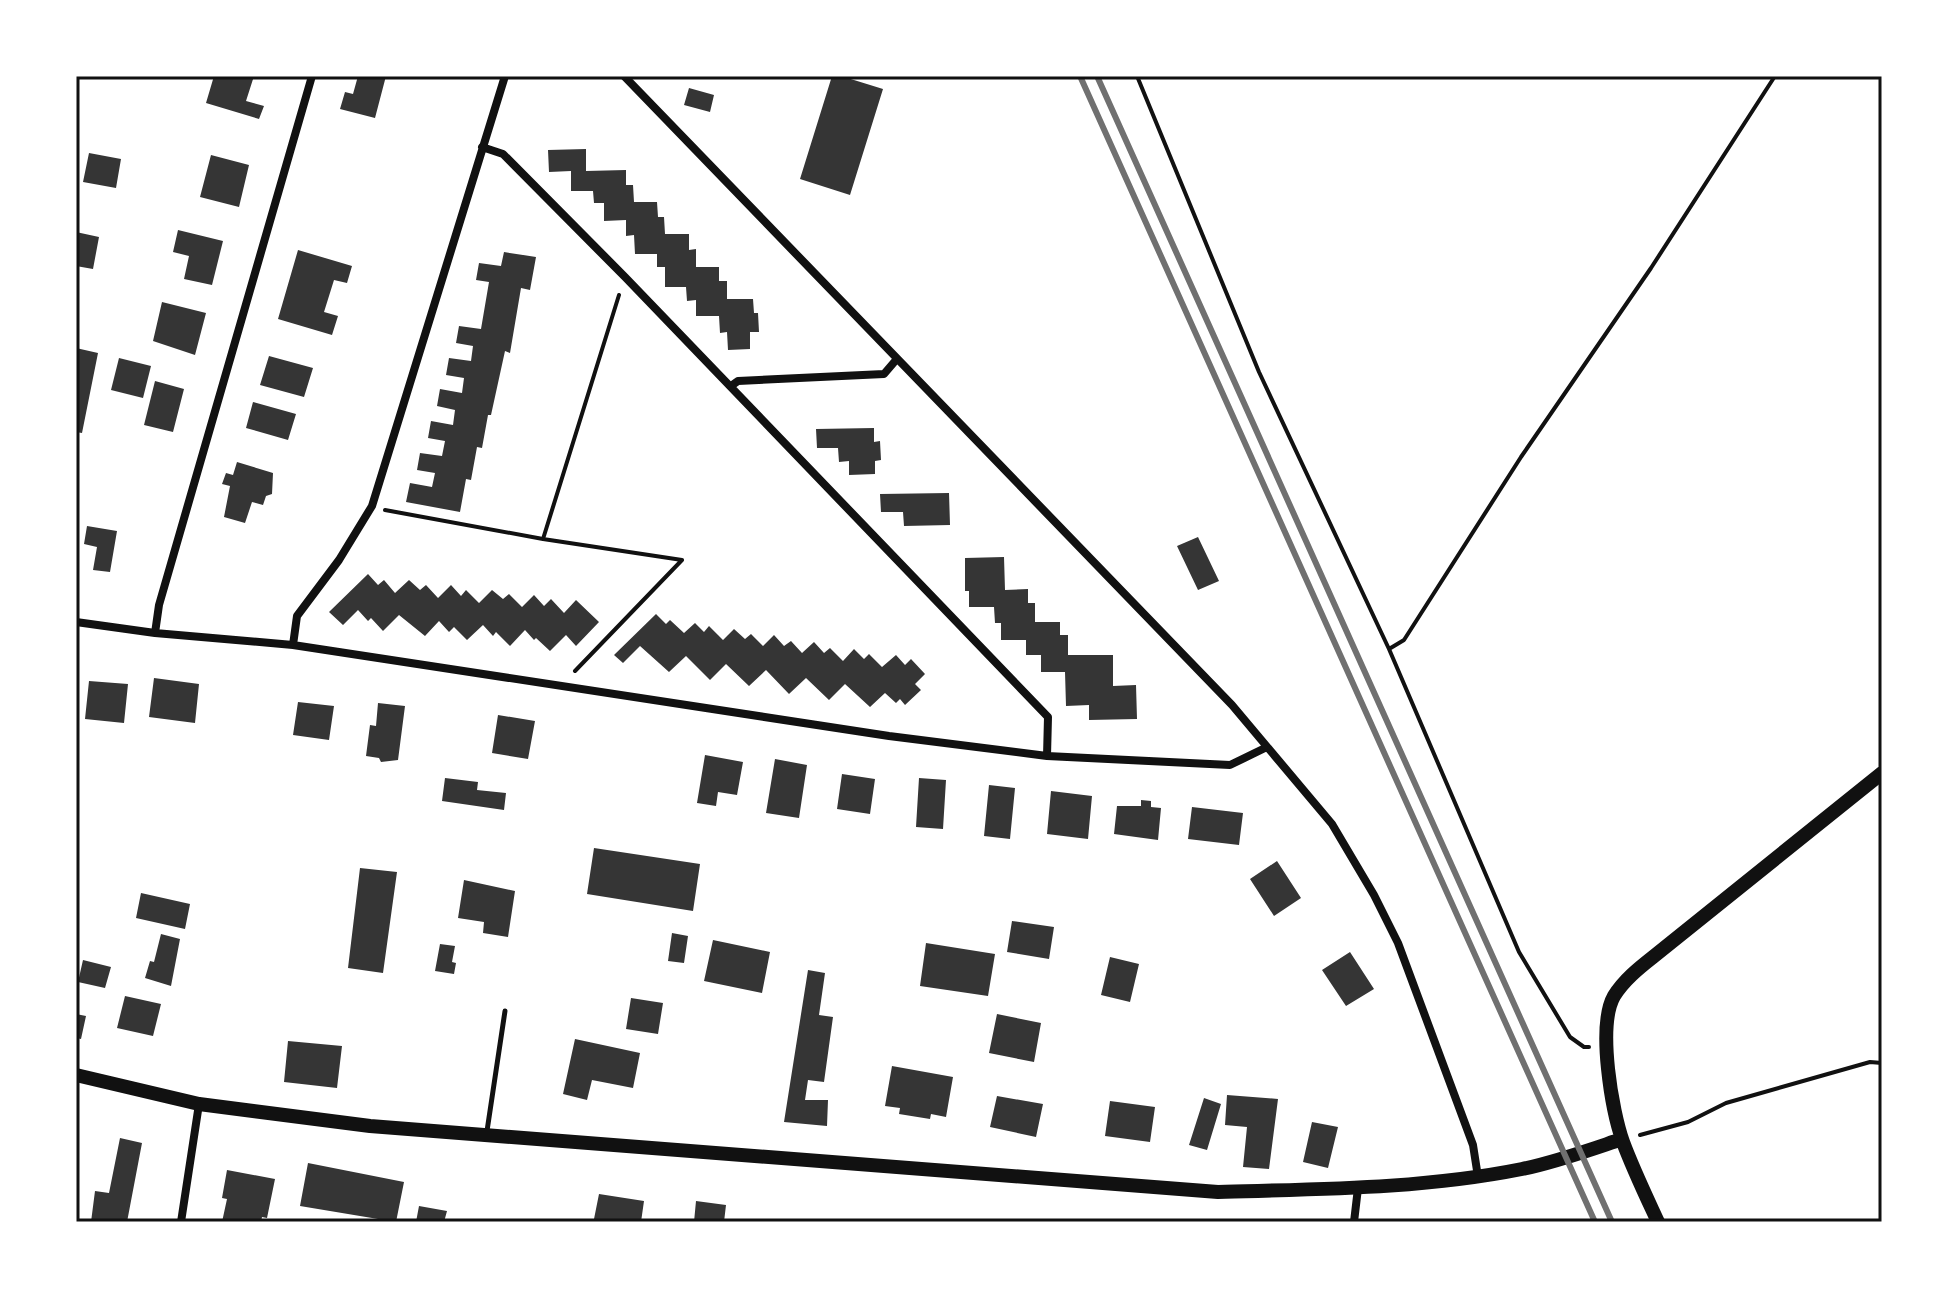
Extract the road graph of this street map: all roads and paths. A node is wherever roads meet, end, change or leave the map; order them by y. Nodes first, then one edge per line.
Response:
1 (312, 76) edge
2 (505, 76) edge
3 (624, 76) edge
4 (1137, 76) edge
5 (1775, 76) edge
6 (482, 147) junction
7 (625, 277) junction
8 (896, 360) junction
9 (731, 386) junction
10 (372, 506) junction
11 (543, 539) junction
12 (76, 622) edge
13 (155, 633) junction
14 (293, 645) junction
15 (1389, 649) junction
16 (569, 687) junction
17 (1267, 747) junction
18 (1047, 756) junction
19 (1882, 773) edge
20 (505, 1011) dead end
21 (1606, 1047) junction
22 (1882, 1063) edge
23 (76, 1075) edge
24 (199, 1104) junction
25 (486, 1136) junction
26 (1622, 1139) junction
27 (1478, 1177) junction
28 (1358, 1188) junction
29 (181, 1222) edge
30 (1354, 1222) edge
31 (1658, 1222) edge

1 - 13 street
2 - 6 street
3 - 8 street
4 - 15 path
5 - 15 path
6 - 7 street
6 - 10 street
7 - 9 street
7 - 11 path
8 - 9 street
8 - 17 street
9 - 18 street
10 - 11 path
10 - 14 street
11 - 16 path
12 - 13 street
13 - 14 street
14 - 16 street
15 - 21 path
16 - 18 street
17 - 18 street
17 - 27 street
19 - 21 street
20 - 25 lane
21 - 26 street
22 - 26 path
23 - 24 street
24 - 25 street
24 - 29 street
25 - 28 street
26 - 27 street
26 - 31 street
27 - 28 street
28 - 30 street

